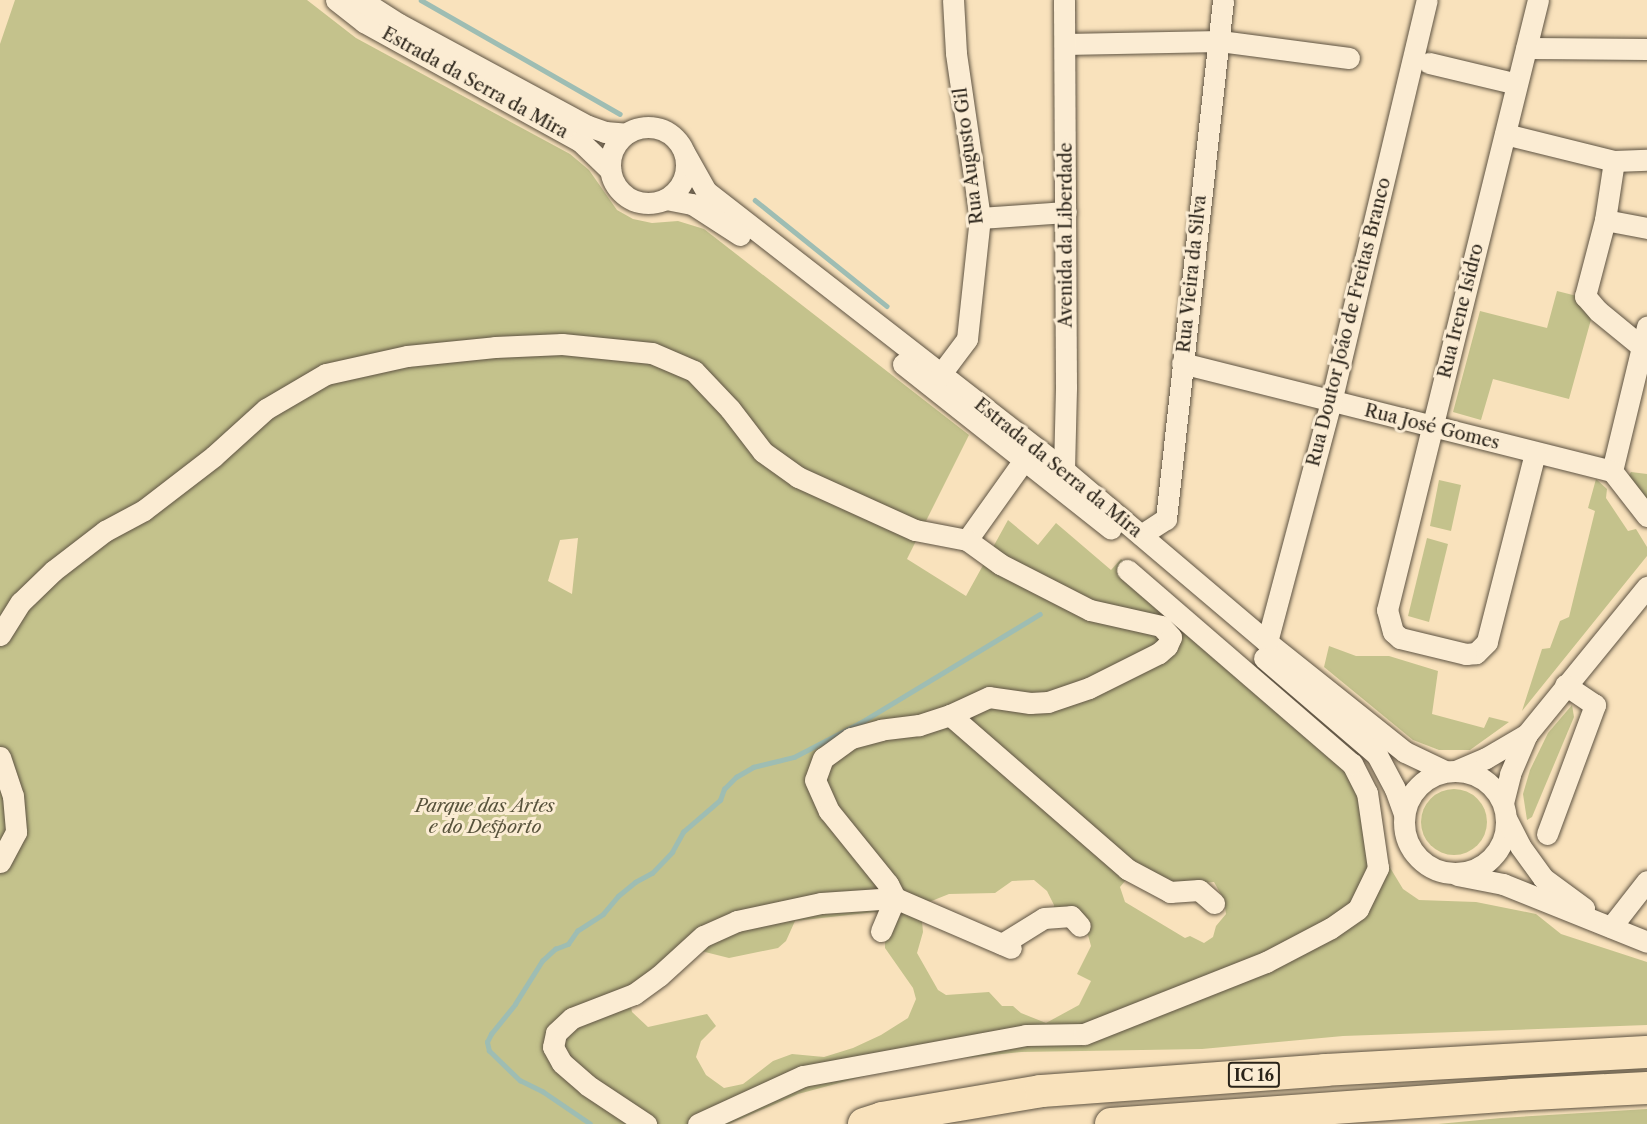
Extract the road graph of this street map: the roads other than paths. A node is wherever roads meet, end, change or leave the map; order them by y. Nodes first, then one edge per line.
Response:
1 (336, 0) edge
2 (361, 0) edge
3 (953, 0) edge
4 (1064, 0) edge
5 (1223, 0) edge
6 (1427, 0) edge
7 (1538, 0) edge
8 (1220, 41) junction
9 (1065, 44) junction
10 (1526, 48) junction
11 (1647, 49) edge
12 (1349, 58) dead end
13 (1429, 63) dead end
14 (1517, 84) junction
15 (626, 134) junction
16 (1505, 134) junction
17 (684, 152) junction
18 (1647, 160) edge
19 (1614, 161) junction
20 (610, 171) junction
21 (666, 199) junction
22 (1065, 212) junction
23 (980, 218) junction
24 (1605, 220) junction
25 (1647, 228) edge
26 (1645, 337) edge
27 (1182, 363) junction
28 (940, 375) junction
29 (1330, 402) junction
30 (1432, 425) junction
31 (1535, 453) junction
32 (1024, 460) junction
33 (1064, 470) junction
34 (1612, 471) junction
35 (1647, 516) edge
36 (1141, 535) junction
37 (967, 540) junction
38 (1127, 570) dead end
39 (1647, 587) edge
40 (0, 635) edge
41 (1267, 642) junction
42 (1565, 685) junction
43 (950, 716) junction
44 (1527, 734) junction
45 (0, 757) edge
46 (1452, 771) junction
47 (1505, 812) junction
48 (1404, 814) junction
49 (1547, 834) dead end
50 (0, 862) edge
51 (1448, 873) junction
52 (1647, 881) edge
53 (895, 898) junction
54 (1214, 903) dead end
55 (1080, 926) dead end
56 (1611, 927) junction
57 (881, 931) dead end
58 (1647, 942) edge
59 (1647, 1052) edge
60 (1647, 1088) edge
61 (646, 1124) edge
62 (698, 1124) edge
63 (864, 1124) edge
64 (1111, 1124) edge

1 - 20 street, Estrada da Serra da Mira
2 - 15 street, Estrada da Serra da Mira
3 - 23 street, Rua Augusto Gil
4 - 9 street, Avenida da Liberdade
5 - 8 street, Rua Vieira da Silva
6 - 29 street, Rua Doutor João de Freitas Branco
7 - 10 street, Rua Irene Isidro
8 - 9 street
8 - 12 street
8 - 27 street, Rua Vieira da Silva
9 - 22 street, Avenida da Liberdade
10 - 11 street
10 - 14 street, Rua Irene Isidro
13 - 14 street
14 - 16 street, Rua Irene Isidro
15 - 17 street
15 - 20 street
16 - 19 street
16 - 30 street, Rua Irene Isidro
17 - 21 street
17 - 28 street, Estrada da Serra da Mira
18 - 19 street
19 - 24 street
20 - 21 street
21 - 32 street, Estrada da Serra da Mira
22 - 23 street
22 - 33 street, Avenida da Liberdade
23 - 28 street, Rua Augusto Gil
24 - 25 street
24 - 26 street
26 - 34 street
27 - 29 street, Rua José Gomes
27 - 36 street, Rua Vieira da Silva
28 - 33 street, Estrada da Serra da Mira
29 - 30 street, Rua José Gomes
29 - 41 street, Rua Doutor João de Freitas Branco
30 - 31 street, Rua José Gomes
30 - 31 street, Rua Irene Isidro
31 - 34 street, Rua José Gomes
32 - 37 street
32 - 48 street, Estrada da Serra da Mira
33 - 36 street, Estrada da Serra da Mira
34 - 35 street
36 - 41 street, Estrada da Serra da Mira
37 - 40 street
37 - 43 street
38 - 62 street
39 - 42 street
41 - 46 street, Estrada da Serra da Mira
42 - 44 street
42 - 49 street
43 - 53 street
43 - 54 street
44 - 46 street
44 - 47 street
45 - 50 street
46 - 47 street
46 - 48 street
47 - 51 street
47 - 56 street
48 - 51 street
51 - 56 street
52 - 56 street
53 - 55 street
53 - 57 street
53 - 61 street
56 - 58 street
59 - 63 highway, IC 16
60 - 64 highway, IC 16

